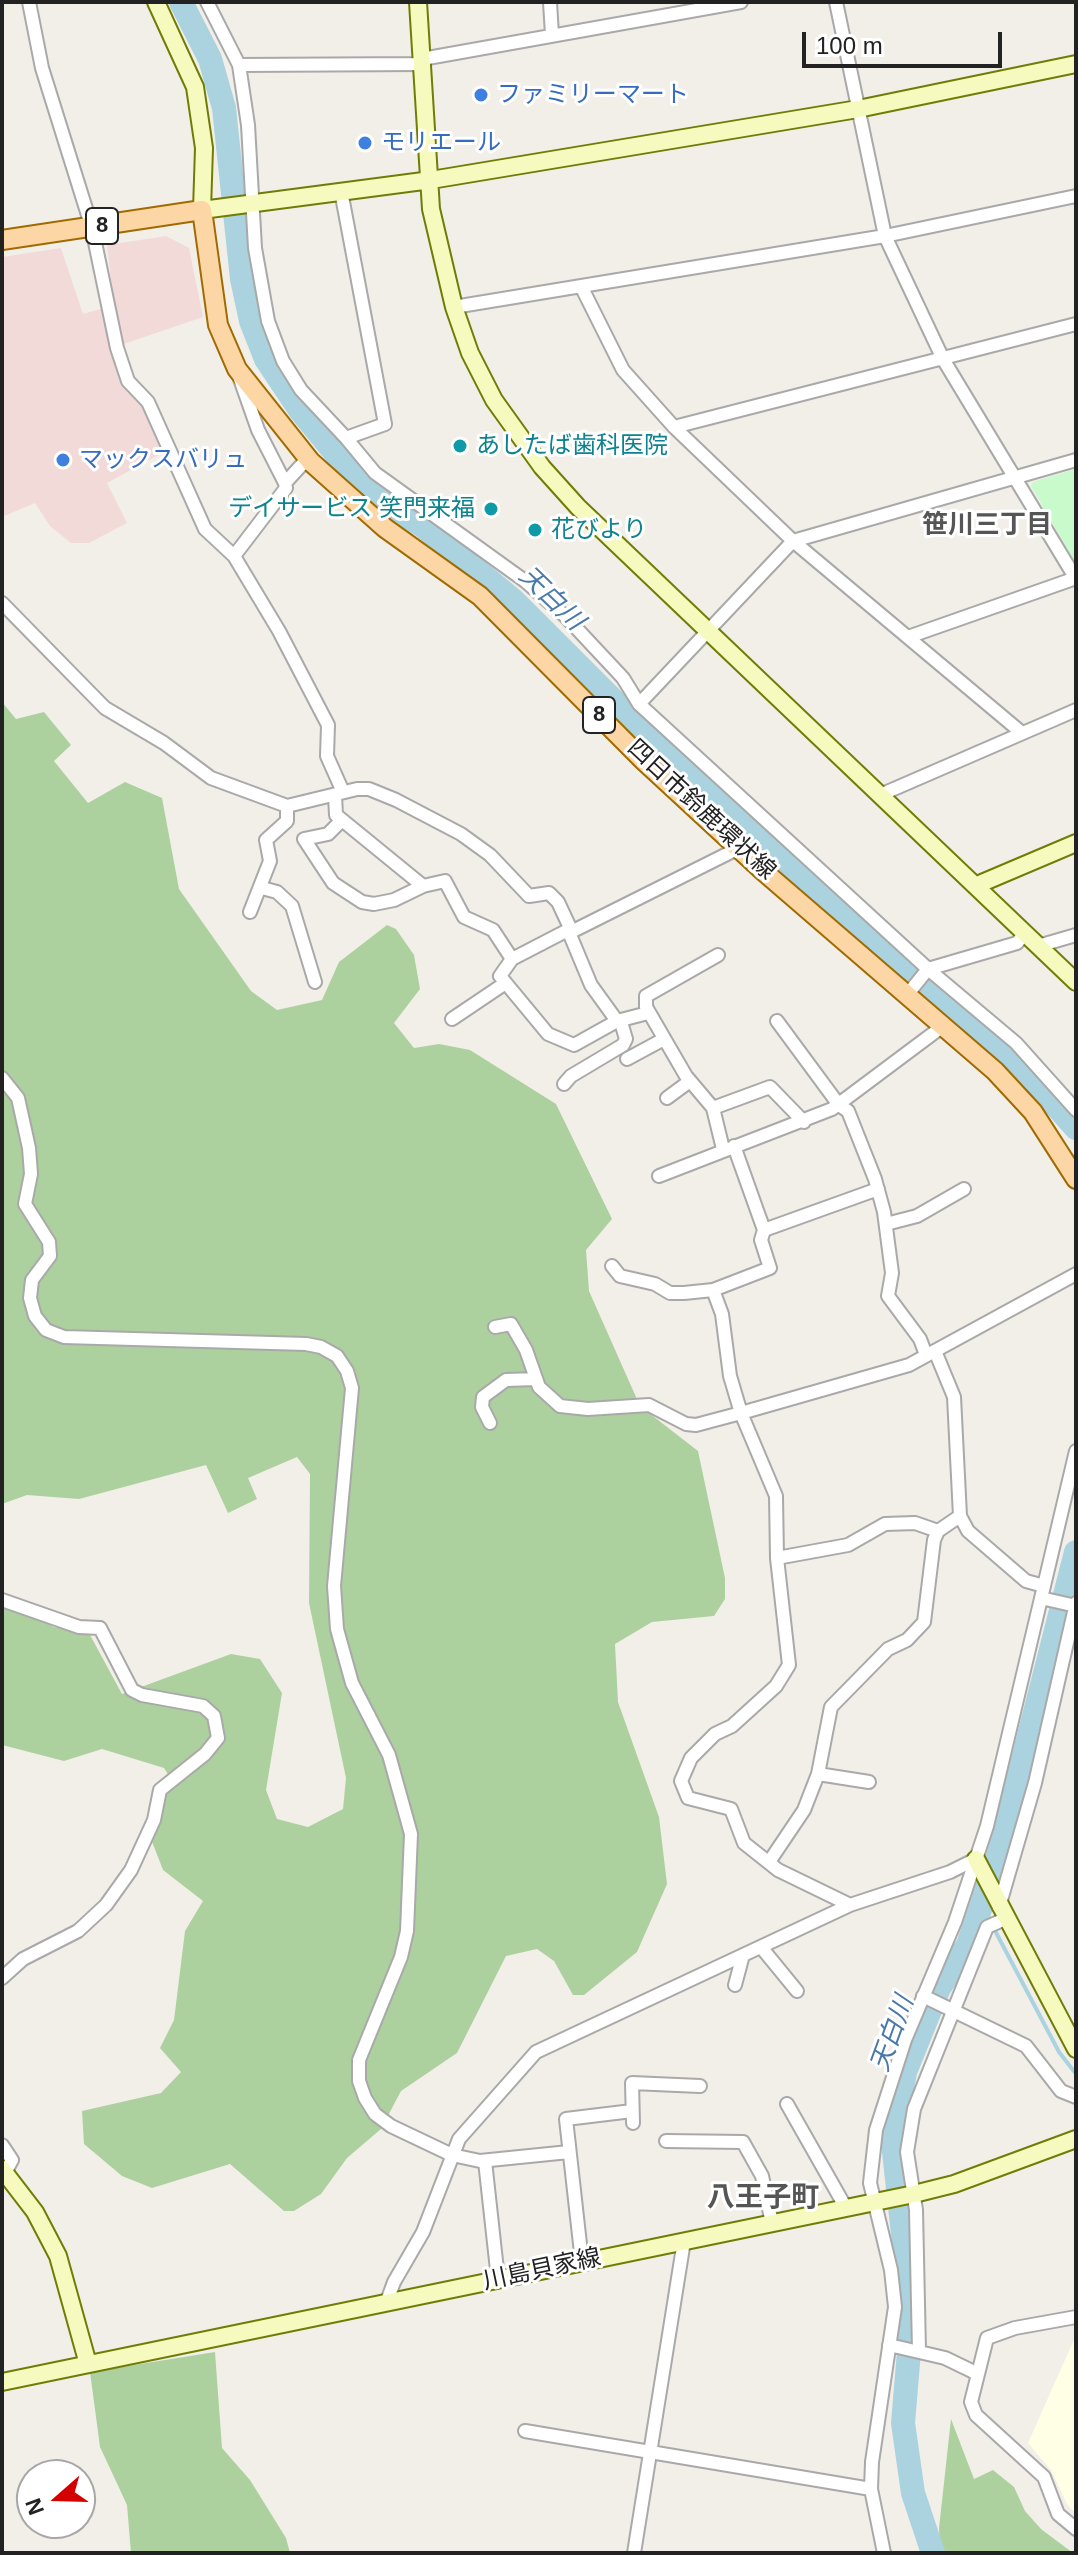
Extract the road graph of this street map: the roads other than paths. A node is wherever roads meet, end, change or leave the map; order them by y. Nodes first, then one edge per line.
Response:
1 (29, 2) edge
2 (156, 2) edge
3 (207, 2) edge
4 (418, 2) edge
5 (550, 2) edge
6 (741, 2) edge
7 (836, 2) edge
8 (552, 35) junction
9 (422, 62) junction
10 (1076, 64) edge
11 (239, 65) junction
12 (858, 109) junction
13 (431, 180) junction
14 (341, 191) junction
15 (1076, 196) edge
16 (252, 205) junction
17 (202, 210) junction
18 (92, 228) junction
19 (885, 236) junction
20 (2, 240) edge
21 (581, 286) junction
22 (454, 307) junction
23 (1076, 324) edge
24 (943, 359) junction
25 (237, 369) junction
26 (674, 427) junction
27 (346, 438) junction
28 (308, 458) junction
29 (1076, 460) edge
30 (1015, 478) junction
31 (285, 483) junction
32 (793, 541) junction
33 (234, 556) junction
34 (1076, 579) edge
35 (2, 603) edge
36 (707, 631) junction
37 (908, 637) junction
38 (639, 704) junction
39 (1076, 710) edge
40 (1022, 733) junction
41 (339, 793) junction
42 (880, 795) junction
43 (287, 806) junction
44 (342, 820) junction
45 (1076, 843) edge
46 (739, 848) junction
47 (977, 885) junction
48 (423, 886) junction
49 (262, 888) junction
50 (250, 912) dead end
51 (570, 932) junction
52 (1025, 933) junction
53 (1076, 935) edge
54 (1038, 946) junction
55 (718, 955) dead end
56 (512, 959) junction
57 (928, 969) junction
58 (315, 982) dead end
59 (1076, 982) edge
60 (504, 984) junction
61 (907, 995) junction
62 (648, 1013) junction
63 (452, 1019) dead end
64 (777, 1021) dead end
65 (619, 1022) junction
66 (943, 1026) junction
67 (664, 1039) junction
68 (627, 1059) dead end
69 (2, 1078) edge
70 (690, 1081) junction
71 (564, 1084) dead end
72 (667, 1098) dead end
73 (839, 1105) junction
74 (713, 1108) junction
75 (1076, 1110) edge
76 (804, 1122) junction
77 (728, 1147) junction
78 (659, 1176) dead end
79 (1076, 1179) edge
80 (878, 1189) junction
81 (964, 1189) dead end
82 (886, 1224) junction
83 (764, 1230) junction
84 (612, 1266) dead end
85 (1076, 1274) edge
86 (713, 1290) junction
87 (495, 1327) dead end
88 (931, 1353) junction
89 (536, 1379) junction
90 (741, 1413) junction
91 (490, 1423) dead end
92 (1076, 1451) edge
93 (960, 1516) junction
94 (938, 1531) junction
95 (777, 1558) junction
96 (1044, 1595) junction
97 (2, 1600) edge
98 (1076, 1605) edge
99 (1060, 1672) junction
100 (1076, 1675) edge
101 (818, 1774) junction
102 (869, 1782) dead end
103 (976, 1859) junction
104 (769, 1862) junction
105 (850, 1905) junction
106 (1002, 1916) junction
107 (761, 1947) junction
108 (743, 1955) junction
109 (2, 1978) edge
110 (735, 1985) dead end
111 (797, 1991) dead end
112 (925, 1997) junction
113 (953, 2011) junction
114 (1076, 2049) edge
115 (700, 2086) dead end
116 (1076, 2097) edge
117 (787, 2104) dead end
118 (1076, 2139) edge
119 (666, 2141) dead end
120 (2, 2145) edge
121 (569, 2152) junction
122 (452, 2155) junction
123 (485, 2161) junction
124 (4, 2171) edge
125 (914, 2194) junction
126 (872, 2202) junction
127 (846, 2208) junction
128 (772, 2223) junction
129 (684, 2241) junction
130 (582, 2262) junction
131 (498, 2279) junction
132 (387, 2301) junction
133 (1076, 2317) edge
134 (889, 2345) junction
135 (919, 2351) junction
136 (88, 2364) junction
137 (976, 2373) junction
138 (2, 2382) edge
139 (525, 2431) dead end
140 (650, 2452) junction
141 (871, 2489) junction
142 (1076, 2529) edge
143 (634, 2553) edge
144 (884, 2553) edge

1 - 18 street
2 - 17 street
3 - 11 street
4 - 9 street
5 - 8 street
6 - 8 street
7 - 12 street
8 - 9 street
9 - 11 street
9 - 13 street
10 - 12 street
11 - 16 street
12 - 13 street
12 - 19 street
13 - 14 street
13 - 22 street
14 - 16 street
14 - 27 street
15 - 19 street
16 - 17 street
16 - 27 street
17 - 18 main road, 8
17 - 25 main road, 四日市鈴鹿環状線 / 8
18 - 20 main road, 8
18 - 33 street
19 - 21 street
19 - 24 street
21 - 22 street
21 - 26 street
22 - 36 street
23 - 24 street
24 - 26 street
24 - 30 street
25 - 28 main road, 四日市鈴鹿環状線 / 8
25 - 31 street
26 - 32 street
27 - 38 street
28 - 31 street
28 - 46 main road, 四日市鈴鹿環状線 / 8
29 - 30 street
30 - 32 street
30 - 34 street
31 - 33 street
32 - 36 street
32 - 37 street
33 - 41 street
34 - 37 street
35 - 43 street
36 - 38 street
36 - 42 street
37 - 40 street
38 - 57 street
39 - 40 street
40 - 42 street
41 - 43 street
41 - 44 street
41 - 51 street
42 - 47 street
43 - 49 street
44 - 48 street
44 - 48 street
45 - 47 street
46 - 51 street
46 - 61 main road, 四日市鈴鹿環状線 / 8
47 - 52 street
48 - 56 street
49 - 50 street
49 - 58 street
51 - 56 street
51 - 65 street
52 - 54 street
52 - 57 street
53 - 54 street
54 - 59 street
55 - 62 street
56 - 60 street
57 - 61 street
57 - 75 street
60 - 63 street
60 - 65 street
61 - 66 main road, 四日市鈴鹿環状線 / 8
62 - 65 street
62 - 67 street
64 - 73 street
65 - 71 street
66 - 73 street
66 - 79 main road, 四日市鈴鹿環状線 / 8
67 - 68 street
67 - 70 street
69 - 122 street
70 - 72 street
70 - 74 street
73 - 76 street
73 - 80 street
74 - 76 street
74 - 77 street
76 - 77 street
77 - 78 street
77 - 83 street
80 - 82 street
80 - 83 street
81 - 82 street
82 - 88 street
83 - 86 street
84 - 86 street
85 - 88 street
86 - 90 street
87 - 89 street
88 - 90 street
88 - 93 street
89 - 90 street
89 - 91 street
90 - 95 street
92 - 96 street
93 - 94 street
93 - 96 street
94 - 95 street
94 - 101 street
95 - 104 street
96 - 98 street
96 - 103 street
97 - 109 street
98 - 99 street
99 - 100 street
99 - 106 street
101 - 102 street
101 - 104 street
103 - 105 street
103 - 106 street
103 - 112 street
104 - 105 street
105 - 107 street
106 - 113 street
106 - 114 street
107 - 108 street
107 - 111 street
108 - 110 street
108 - 122 street
112 - 113 street
112 - 126 street
113 - 116 street
113 - 125 street
115 - 121 street
117 - 127 street
118 - 125 street, 川島貝家線
119 - 128 street
120 - 124 street
121 - 123 street
121 - 130 street
122 - 123 street
122 - 132 street
123 - 131 street
124 - 136 street
125 - 126 street, 川島貝家線
125 - 135 street
126 - 127 street, 川島貝家線
126 - 134 street
127 - 128 street, 川島貝家線
128 - 129 street, 川島貝家線
129 - 130 street, 川島貝家線
129 - 140 street
130 - 131 street, 川島貝家線
131 - 132 street, 川島貝家線
132 - 136 street, 川島貝家線
133 - 137 street
134 - 135 street
134 - 141 street
135 - 137 street
136 - 138 street, 川島貝家線
137 - 142 street
139 - 140 street
140 - 141 street
140 - 143 street
141 - 144 street

